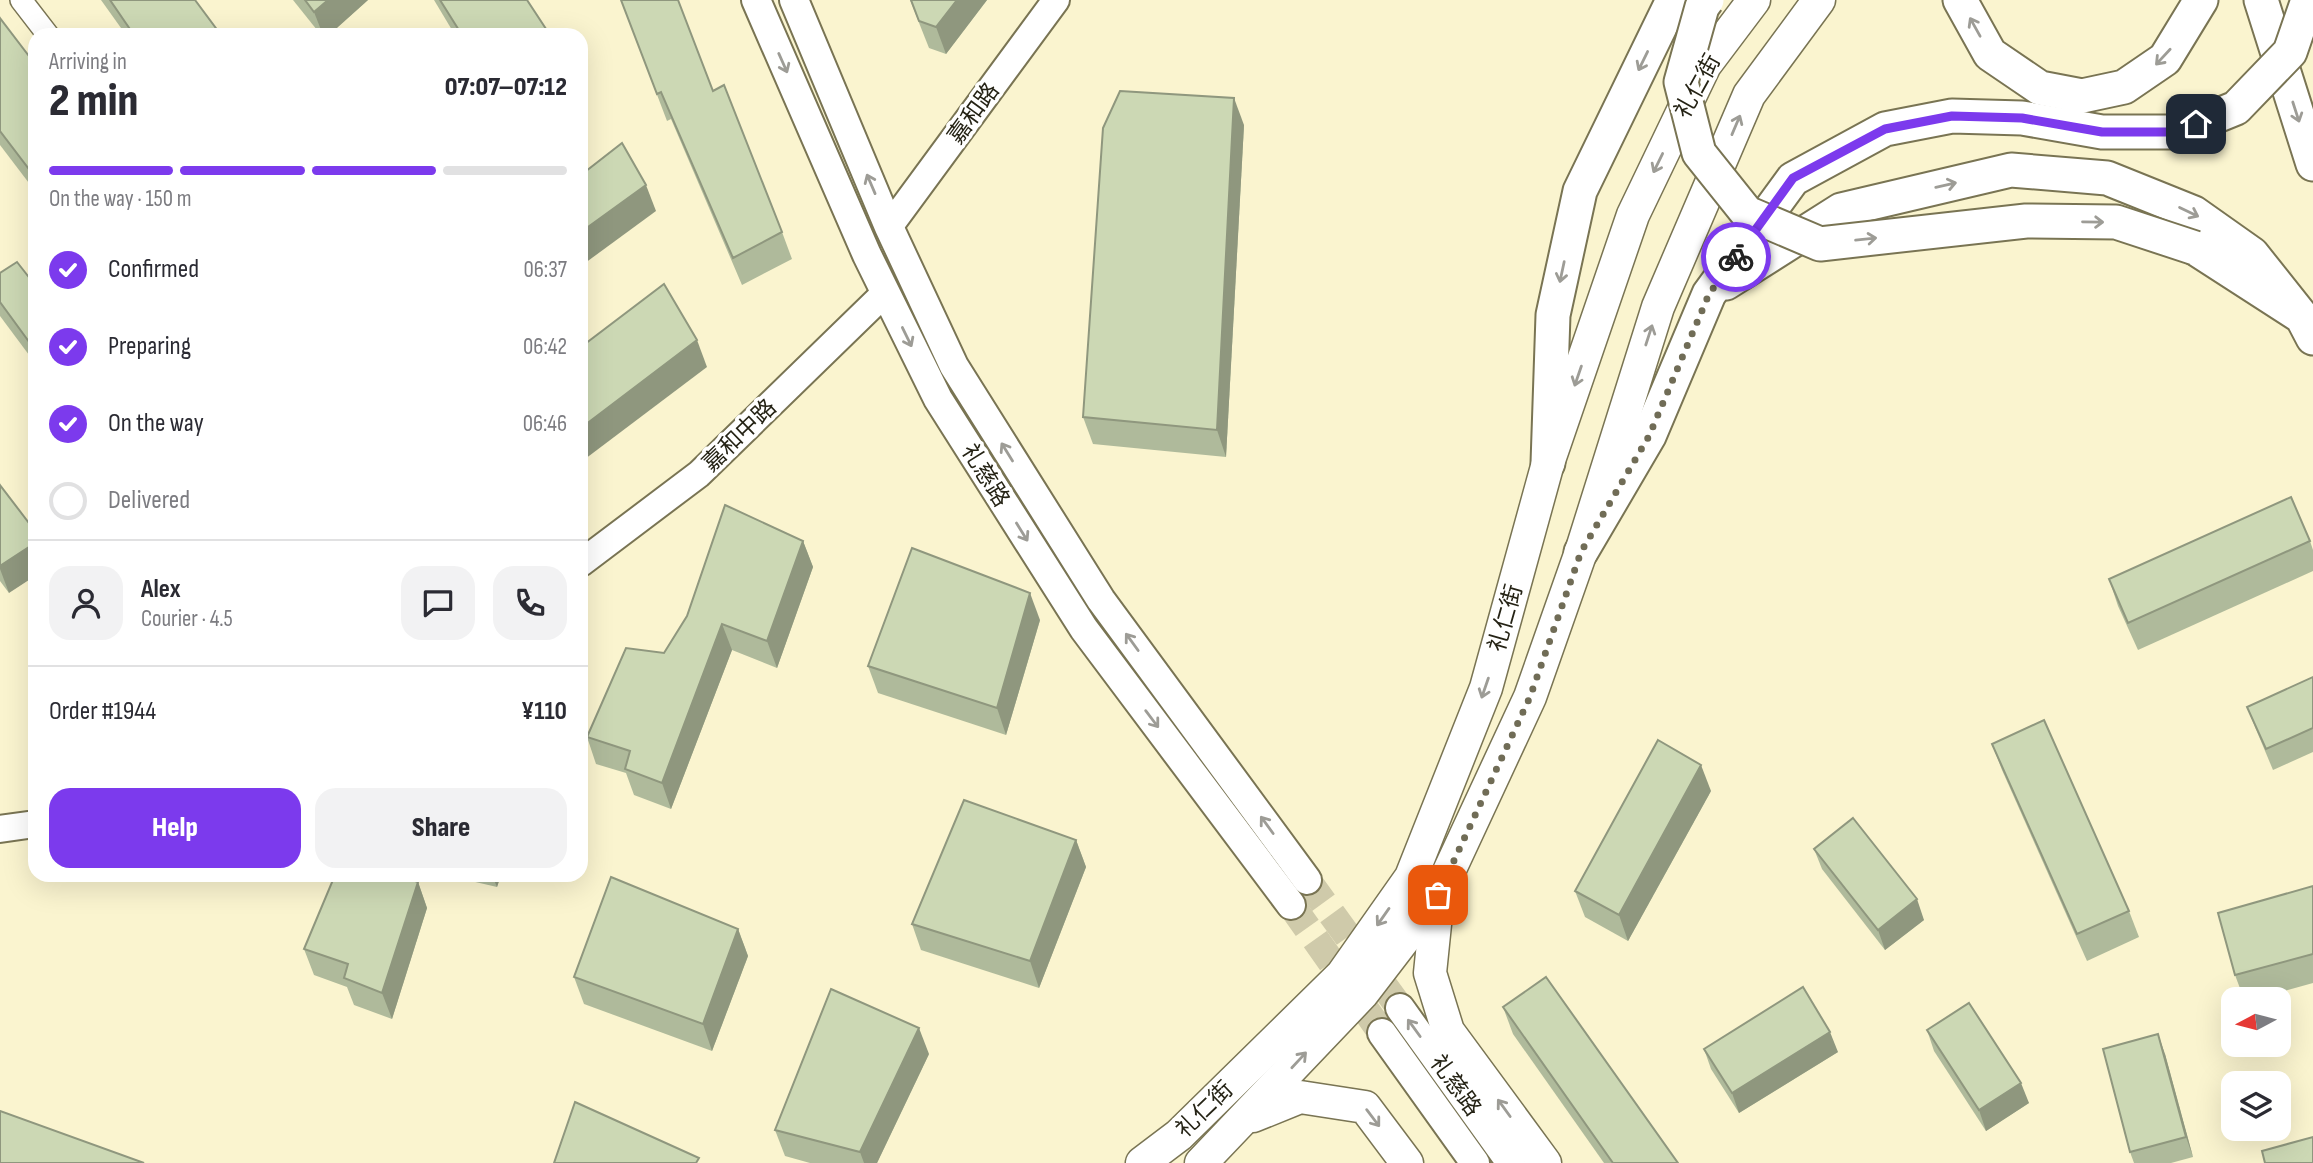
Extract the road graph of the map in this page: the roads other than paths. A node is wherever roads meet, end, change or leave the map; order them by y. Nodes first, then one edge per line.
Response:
1 (21, 0) edge
2 (756, 0) edge
3 (794, 0) edge
4 (1056, 0) edge
5 (1673, 0) edge
6 (1707, 0) edge
7 (1754, 0) edge
8 (1819, 0) edge
9 (1960, 0) edge
10 (2201, 0) edge
11 (2261, 0) edge
12 (2309, 0) edge
13 (2313, 12) edge
14 (43, 28) edge
15 (2313, 164) edge
16 (889, 227) junction
17 (886, 293) junction
18 (1709, 294) junction
19 (2307, 327) edge
20 (1548, 463) junction
21 (1581, 552) junction
22 (588, 558) edge
23 (28, 825) edge
24 (0, 829) edge
25 (1307, 880) tunnel mouth
26 (1438, 895) junction
27 (1291, 905) tunnel mouth
28 (1400, 1008) tunnel mouth
29 (1382, 1033) tunnel mouth
30 (1242, 1120) junction
31 (1142, 1163) edge
32 (1202, 1163) edge
33 (1407, 1163) edge
34 (1475, 1163) edge
35 (1511, 1163) edge
36 (1545, 1163) edge

1 - 14 street
2 -> 17 main road, 礼慈路
16 -> 3 main road, 礼慈路
4 - 16 street, 嘉和路
5 -> 20 highway
6 -> 19 highway, bridge
7 -> 20 main road, 礼仁街
21 -> 8 main road, 礼仁街
10 -> 9 highway
11 -> 15 highway
12 - 13 highway
12 - 18 highway, bridge
25 -> 16 main road, 礼慈路
17 - 22 street, 嘉和中路
17 -> 27 main road, 礼慈路
18 -> 19 highway
18 - 21 highway
20 -> 31 main road, 礼仁街
21 - 26 main road, 礼仁街
23 - 24 street
30 -> 26 main road, 礼仁街
36 -> 26 main road
35 -> 28 main road, 礼慈路
29 - 34 main road, 礼慈路
30 - 32 main road, 礼仁街
30 -> 33 main road

